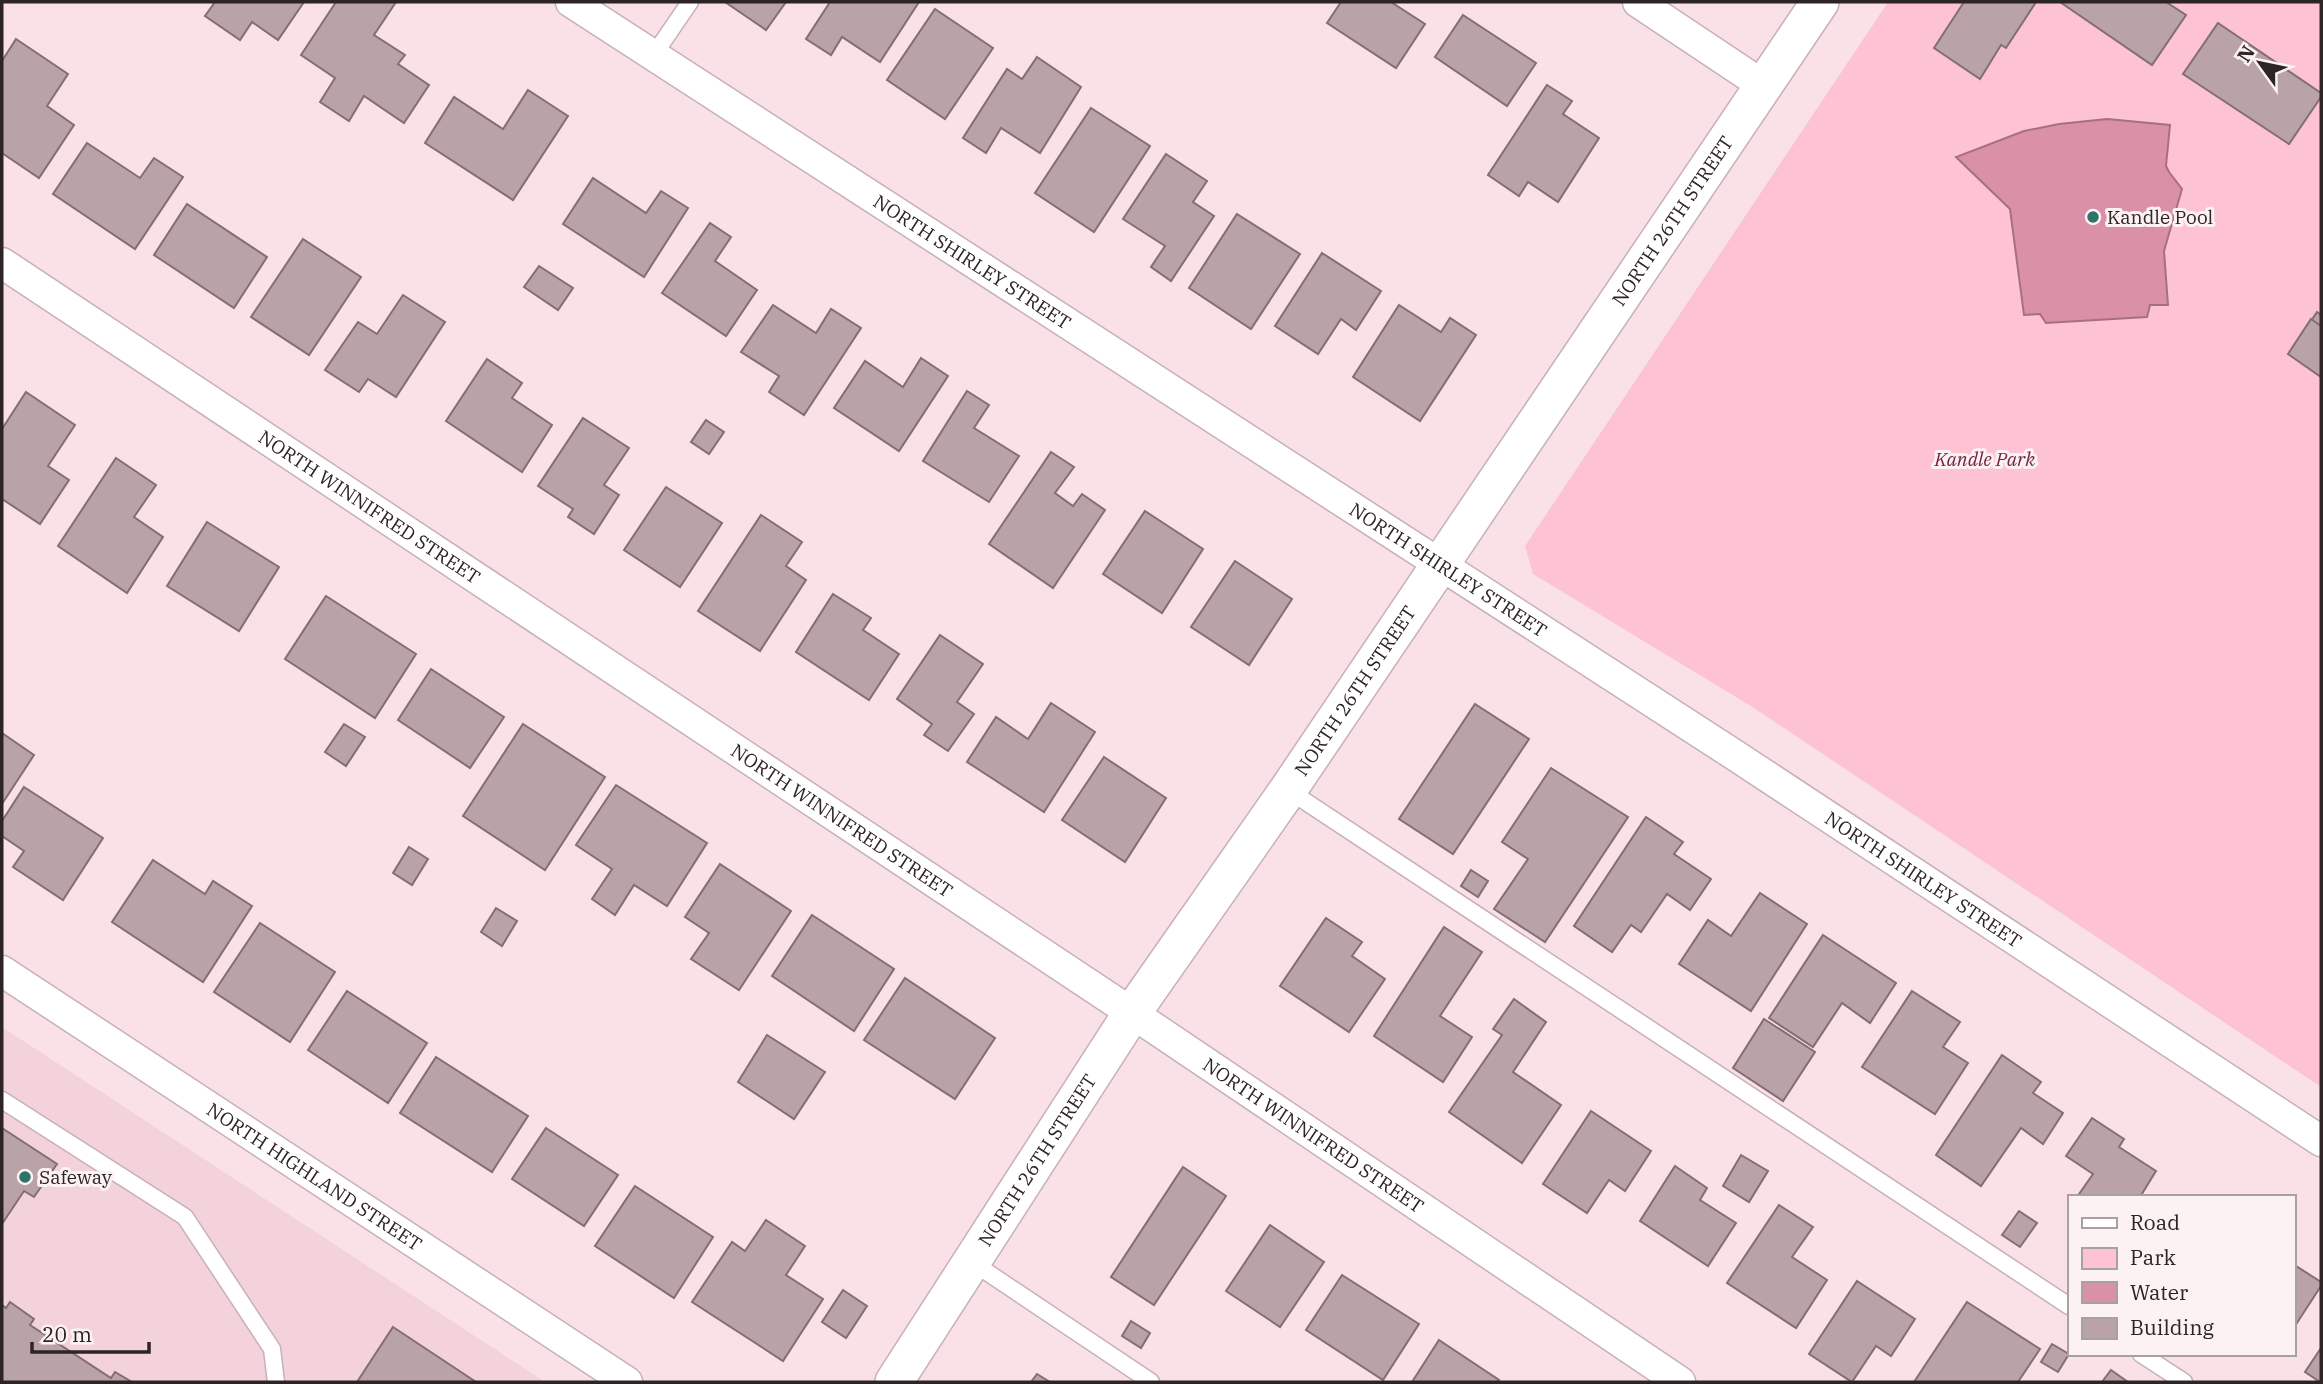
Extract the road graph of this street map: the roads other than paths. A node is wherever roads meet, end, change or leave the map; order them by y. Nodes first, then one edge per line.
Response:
1 (571, 2) edge
2 (690, 2) edge
3 (1637, 2) edge
4 (1820, 2) edge
5 (653, 57) junction
6 (1765, 86) junction
7 (2, 264) edge
8 (1441, 565) junction
9 (1288, 790) junction
10 (2, 971) edge
11 (1132, 1013) junction
12 (2, 1100) edge
13 (2321, 1140) edge
14 (972, 1262) junction
15 (2068, 1305) edge
16 (2144, 1356) edge
17 (276, 1382) edge
18 (627, 1382) edge
19 (894, 1382) edge
20 (1151, 1382) edge
21 (1680, 1382) edge
22 (2184, 1382) edge

1 - 5 street, NORTH SHIRLEY STREET
2 - 5 lane
3 - 6 street
4 - 6 street, NORTH 26TH STREET
5 - 8 street, NORTH SHIRLEY STREET
6 - 8 street, NORTH 26TH STREET
7 - 11 street, NORTH WINNIFRED STREET
8 - 9 street, NORTH 26TH STREET
8 - 13 street, NORTH SHIRLEY STREET
9 - 11 street, NORTH 26TH STREET
9 - 15 lane
10 - 18 street, NORTH HIGHLAND STREET
11 - 14 street, NORTH 26TH STREET
11 - 21 street, NORTH WINNIFRED STREET
12 - 17 lane
14 - 19 street, NORTH 26TH STREET
14 - 20 lane
16 - 22 lane

